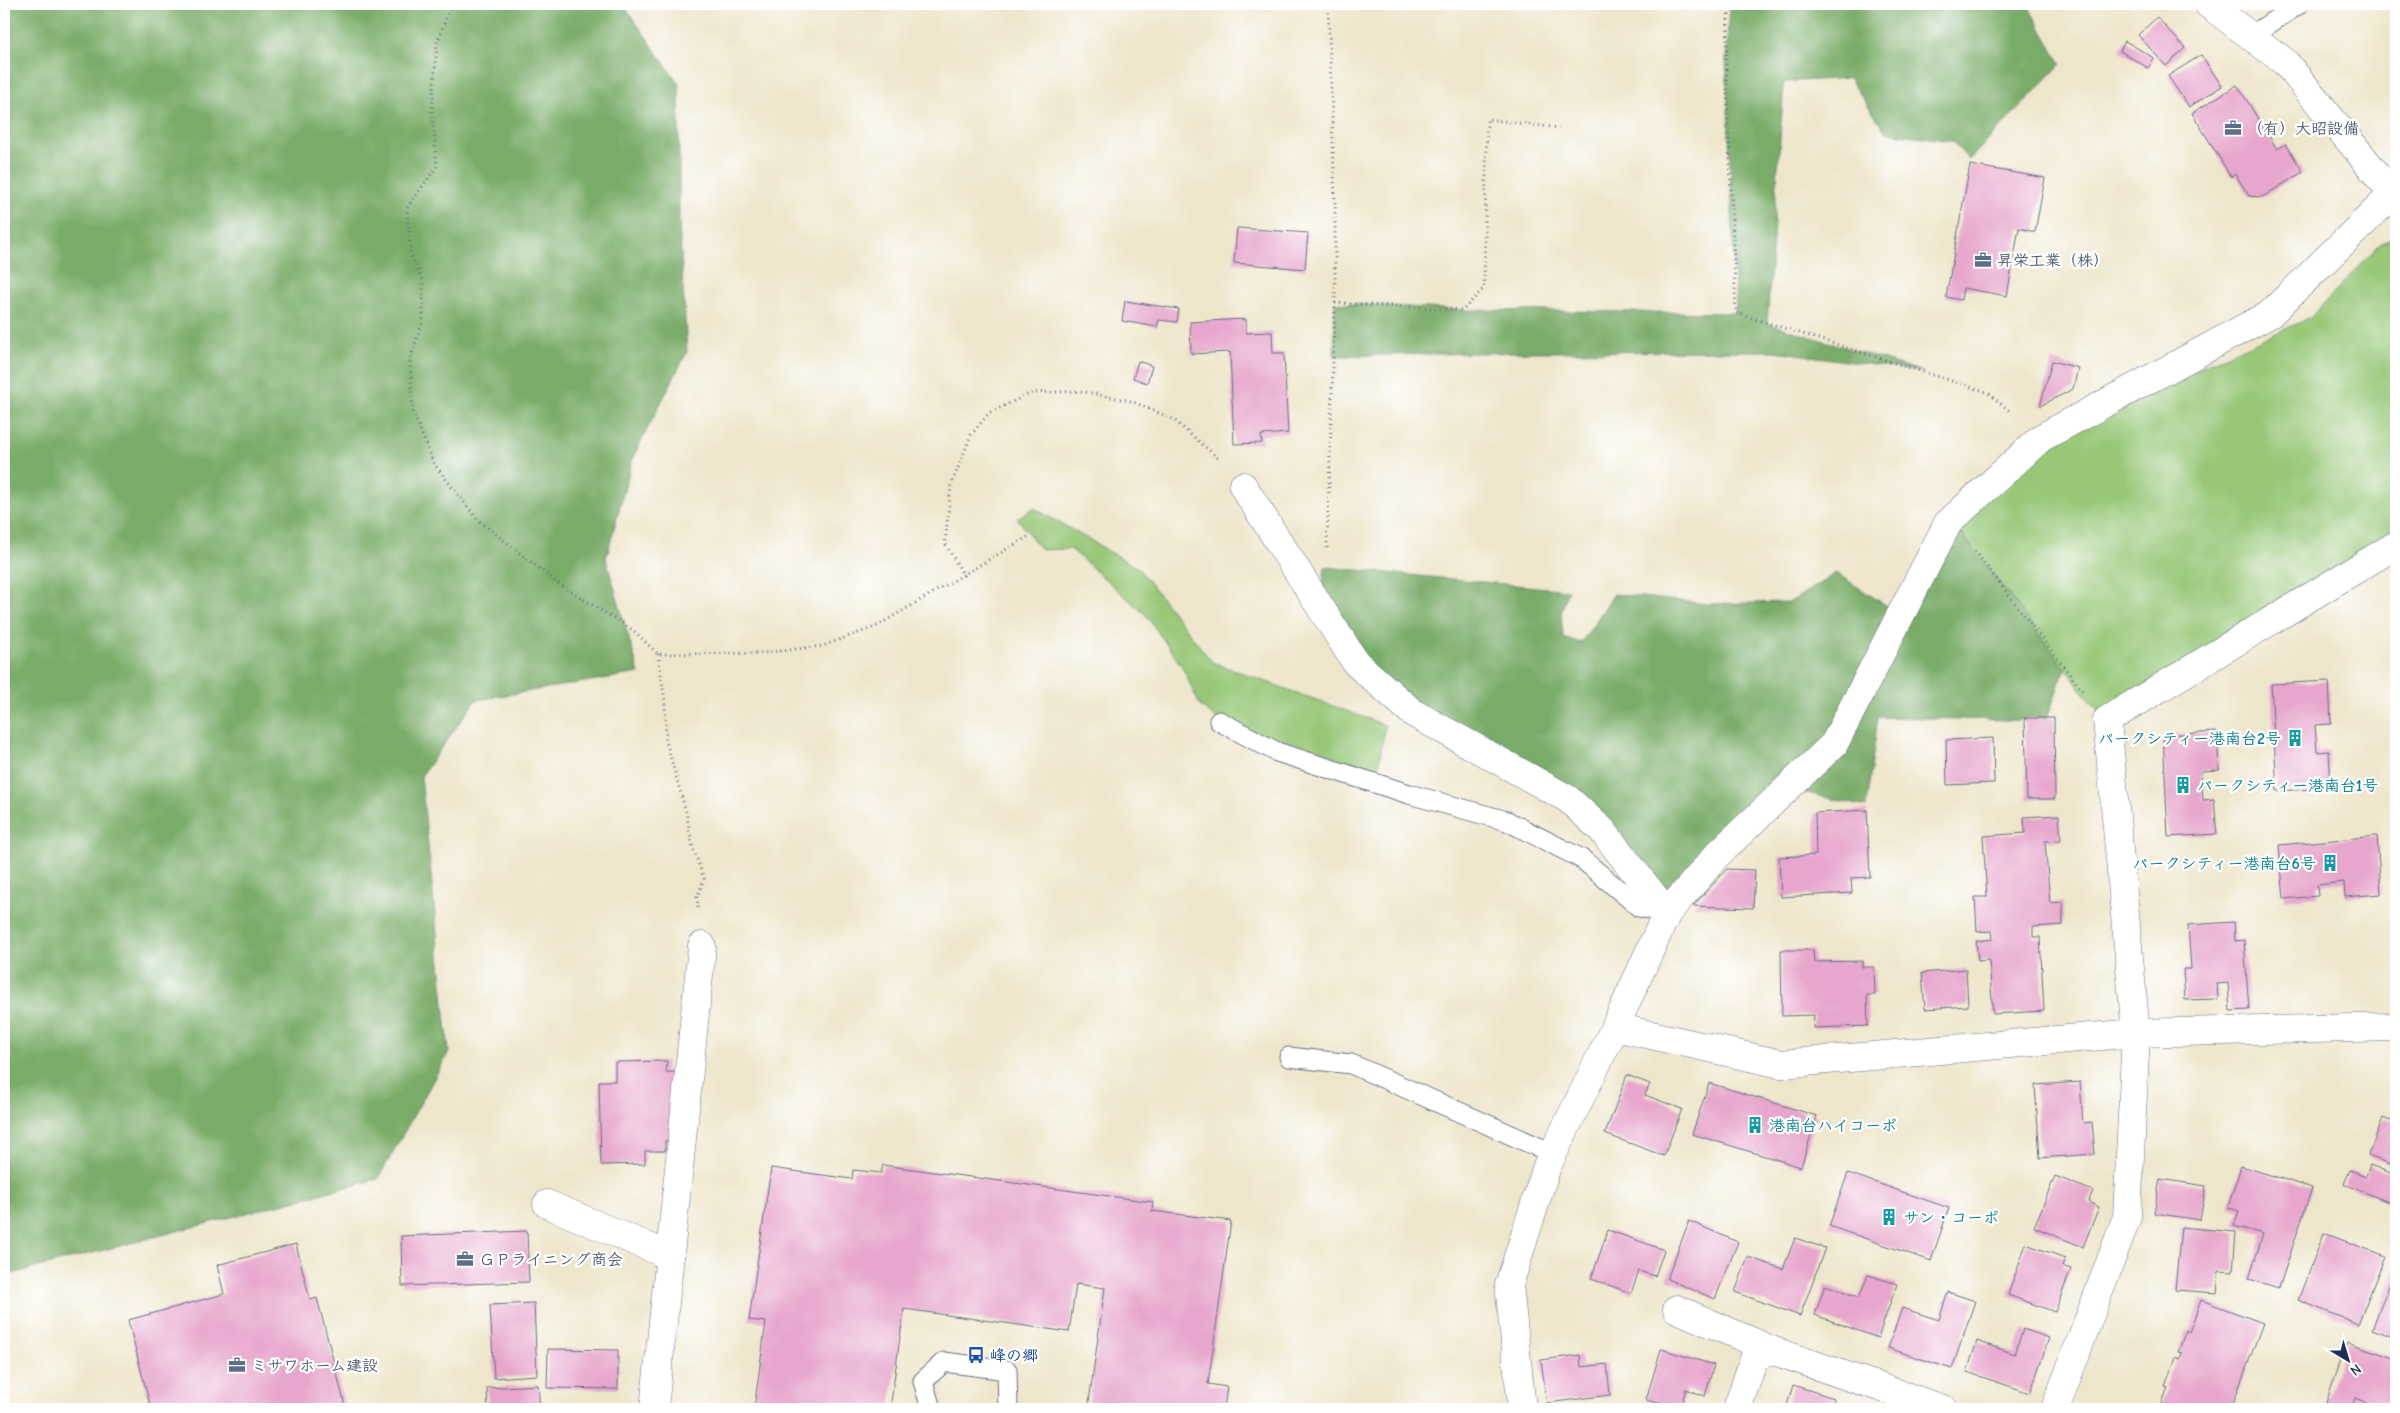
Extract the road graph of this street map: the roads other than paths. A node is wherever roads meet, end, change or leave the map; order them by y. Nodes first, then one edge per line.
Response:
1 (2208, 4) edge
2 (2299, 4) edge
3 (2251, 36) junction
4 (2394, 192) edge
5 (1243, 486) road end
6 (2396, 545) edge
7 (1219, 721) dead end
8 (1667, 913) junction
9 (702, 946) road end
10 (2396, 1026) edge
11 (1615, 1028) junction
12 (2136, 1033) junction
13 (1289, 1057) dead end
14 (1554, 1154) junction
15 (547, 1204) dead end
16 (670, 1256) junction
17 (1677, 1309) dead end
18 (1774, 1352) junction
19 (654, 1409) edge
20 (931, 1409) edge
21 (1008, 1409) edge
22 (1522, 1409) edge
23 (1738, 1409) edge
24 (1943, 1409) edge
25 (2054, 1409) edge

1 - 3 street
2 - 3 lane
3 - 4 street
4 - 8 street
5 - 8 street
6 - 12 street
7 - 8 lane
8 - 11 street
9 - 16 street
10 - 12 street
11 - 12 street
11 - 14 street
12 - 25 street
13 - 14 lane
14 - 22 street
15 - 16 street
16 - 19 street
17 - 18 street
18 - 23 street
18 - 24 street
20 - 21 lane

